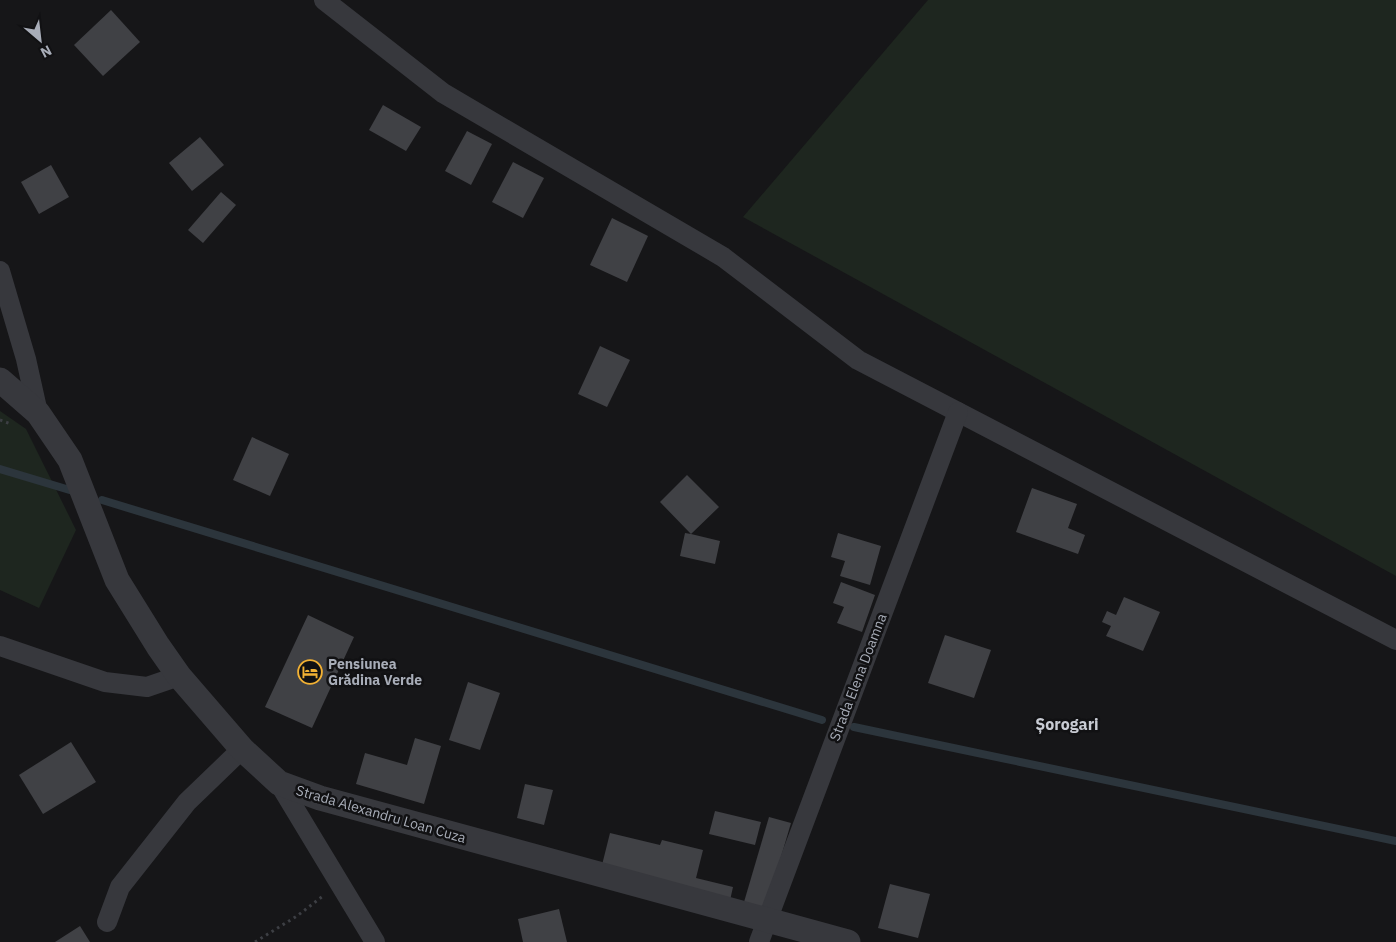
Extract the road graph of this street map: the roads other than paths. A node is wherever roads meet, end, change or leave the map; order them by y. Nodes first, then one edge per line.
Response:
1 (324, 0) edge
2 (0, 271) edge
3 (0, 380) edge
4 (958, 412) junction
5 (38, 413) junction
6 (1396, 640) edge
7 (0, 646) edge
8 (179, 676) junction
9 (242, 749) junction
10 (279, 783) junction
11 (107, 922) dead end
12 (763, 931) edge
13 (375, 942) edge
14 (848, 942) edge

1 - 4 street
2 - 5 street
3 - 5 street, Strada Alexandru Loan Cuza
4 - 6 street
4 - 12 street, Strada Elena Doamna
5 - 8 street, Strada Alexandru Loan Cuza
7 - 8 street
8 - 9 street, Strada Alexandru Loan Cuza
9 - 10 street, Strada Alexandru Loan Cuza
9 - 11 street
10 - 12 street, Strada Alexandru Loan Cuza
10 - 13 street
12 - 14 street, Strada Alexandru Loan Cuza

